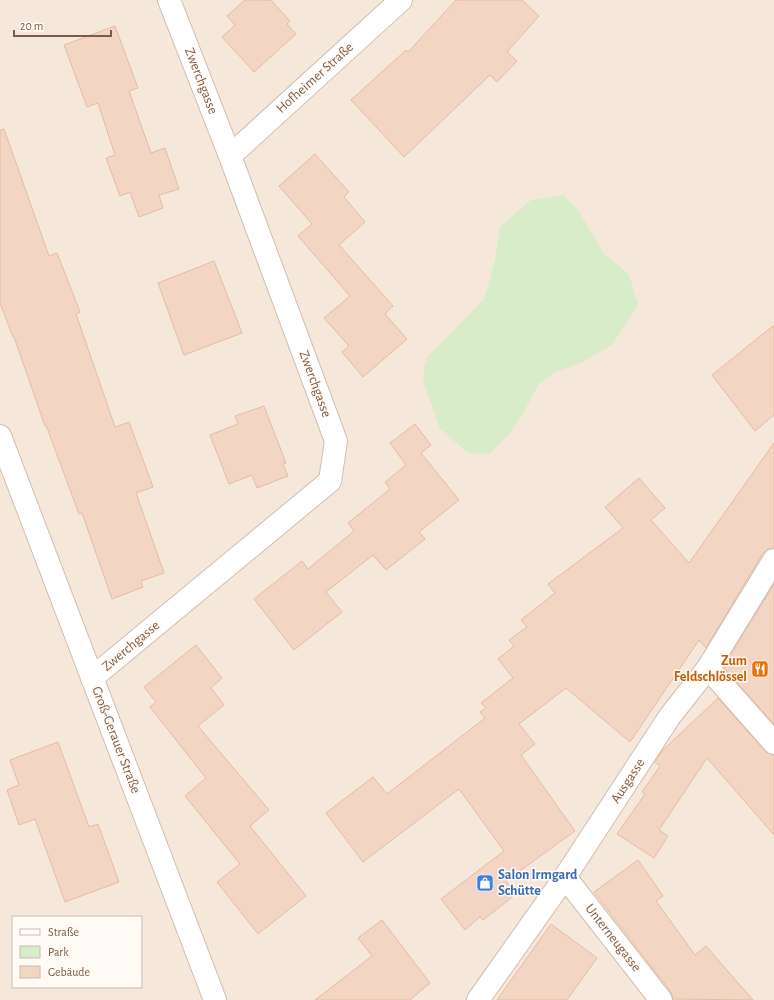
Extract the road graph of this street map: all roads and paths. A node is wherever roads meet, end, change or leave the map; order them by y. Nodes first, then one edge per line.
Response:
1 (169, 0) edge
2 (400, 0) edge
3 (230, 156) junction
4 (0, 436) edge
5 (774, 560) edge
6 (708, 668) junction
7 (92, 678) junction
8 (774, 743) edge
9 (565, 877) junction
10 (215, 1000) edge
11 (478, 1000) edge
12 (661, 1000) edge

1 - 3 street, Zwerchgasse
2 - 3 street, Hofheimer Straße
3 - 7 street, Zwerchgasse
4 - 7 street, Groß-Gerauer Straße
5 - 6 street, Ausgasse
6 - 8 street
6 - 9 street, Ausgasse
7 - 10 street, Groß-Gerauer Straße
9 - 11 street, Ausgasse
9 - 12 street, Unterneugasse

